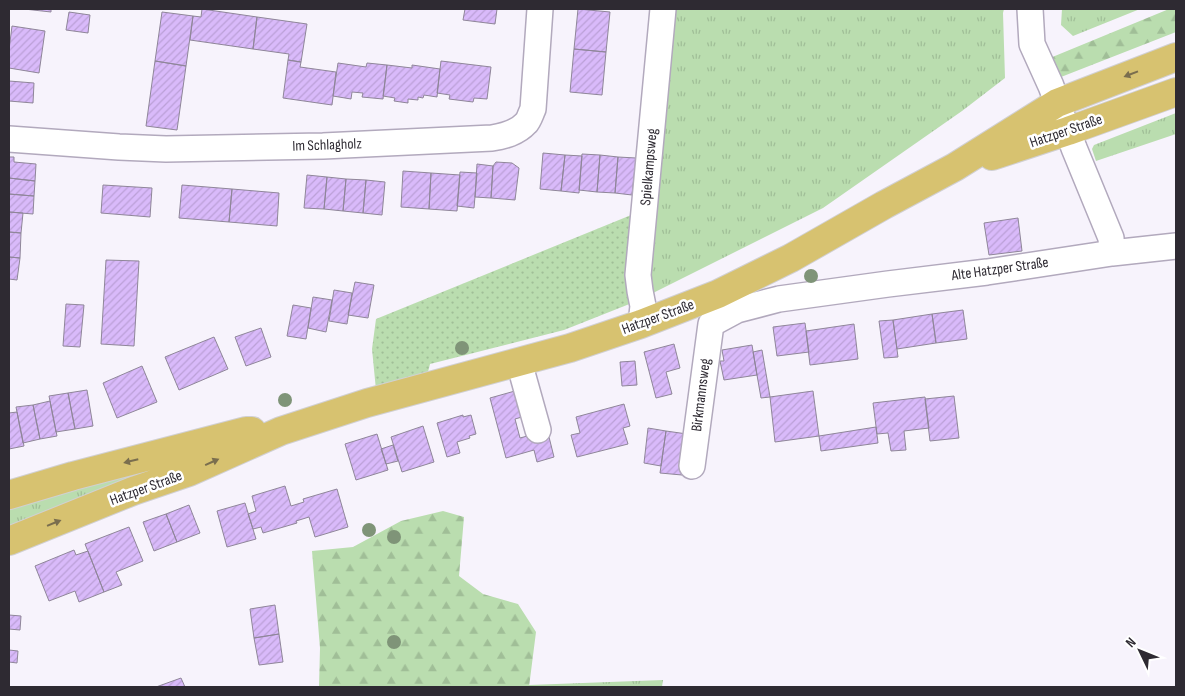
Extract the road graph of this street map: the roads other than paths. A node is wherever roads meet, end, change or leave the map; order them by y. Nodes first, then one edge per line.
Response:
1 (540, 9) edge
2 (663, 9) edge
3 (1030, 9) edge
4 (1176, 57) edge
5 (1176, 92) edge
6 (1057, 103) junction
7 (1068, 131) junction
8 (9, 139) edge
9 (955, 167) junction
10 (1176, 246) edge
11 (1112, 253) junction
12 (641, 324) junction
13 (711, 324) joint
14 (519, 362) junction
15 (538, 430) dead end
16 (281, 431) junction
17 (692, 466) dead end
18 (9, 495) edge
19 (9, 541) edge

1 - 8 street, Im Schlagholz
2 - 12 street, Spielkampsweg
3 - 6 street, Hatzper Straße
4 -> 6 main road, Hatzper Straße
5 - 7 main road, Hatzper Straße
6 - 7 street
6 - 9 main road, Hatzper Straße
7 - 9 main road, Hatzper Straße
7 - 11 street
9 - 12 main road, Hatzper Straße
10 - 11 street, Alte Hatzper Straße
11 - 13 street, Alte Hatzper Straße
12 - 14 main road, Hatzper Straße
13 - 17 street, Birkmannsweg
14 - 15 street
14 - 16 main road, Hatzper Straße
16 -> 18 main road, Hatzper Straße
19 -> 16 main road, Hatzper Straße

